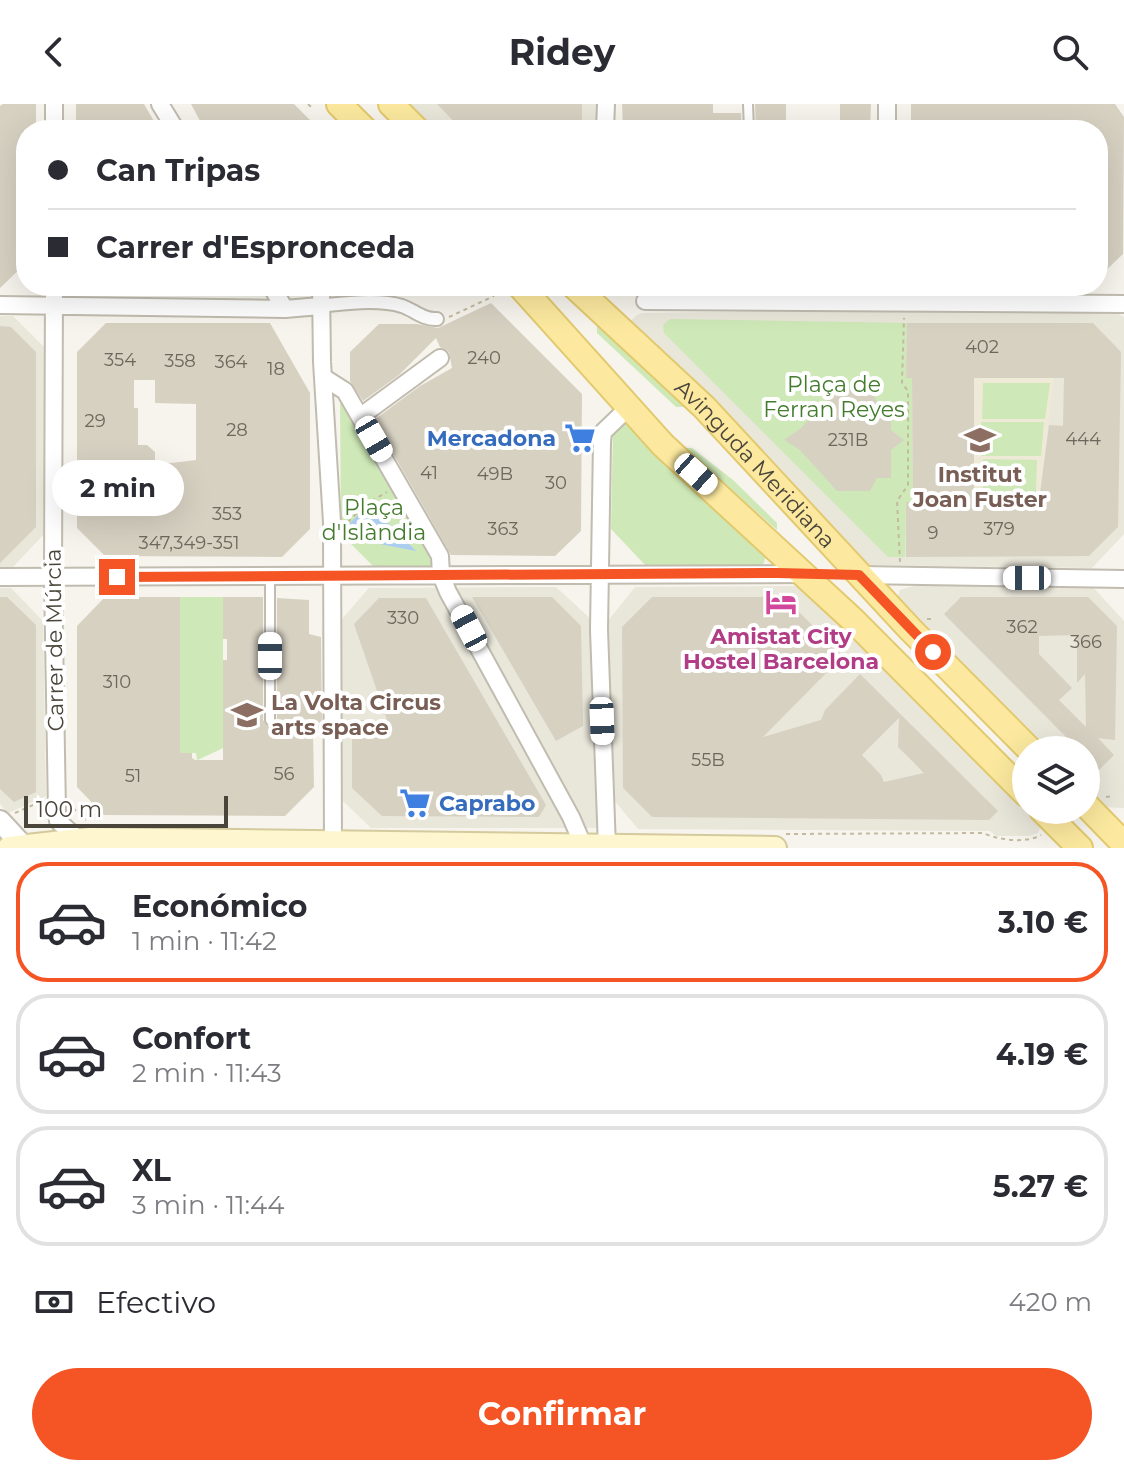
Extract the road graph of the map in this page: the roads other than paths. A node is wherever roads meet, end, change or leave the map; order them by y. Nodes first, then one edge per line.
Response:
1 (391, 104) edge
2 (407, 120) edge
3 (54, 296) edge
4 (277, 296) edge
5 (320, 296) edge
6 (529, 296) edge
7 (588, 296) edge
8 (813, 296) edge
9 (915, 296) edge
10 (645, 301) dead end
11 (1124, 304) edge
12 (0, 305) edge
13 (54, 305) junction
14 (320, 306) junction
15 (285, 309) junction
16 (441, 319) road end
17 (440, 358) dead end
18 (323, 377) junction
19 (628, 408) junction
20 (361, 416) junction
21 (600, 574) junction
22 (803, 574) junction
23 (331, 575) junction
24 (441, 575) junction
25 (859, 575) junction
26 (270, 576) junction
27 (0, 577) edge
28 (53, 577) junction
29 (1124, 579) edge
30 (928, 648) junction
31 (905, 672) junction
32 (270, 720) dead end
33 (1016, 736) edge
34 (1012, 780) edge
35 (5, 818) edge
36 (1100, 819) edge
37 (1056, 824) edge
38 (78, 838) edge
39 (776, 841) edge
40 (1124, 844) edge
41 (333, 845) edge
42 (583, 845) junction
43 (11, 847) edge
44 (607, 847) edge
45 (1080, 848) edge

1 - 2 main road
3 - 13 street, Carrer de Múrcia
4 - 15 street
5 - 14 street
6 - 19 main road, Avinguda Meridiana
7 - 25 main road, Avinguda Meridiana
8 - 10 street
9 - 11 street
12 - 13 street
13 - 15 street
13 - 28 street, Carrer de Múrcia
14 - 15 street
14 - 16 street
14 - 18 street
17 - 20 street
18 - 20 street
18 - 23 street
19 - 21 street
19 - 22 main road, Avinguda Meridiana
20 - 24 street
21 - 22 street
21 - 24 street
21 - 44 street
22 - 25 main road
22 - 31 main road, Avinguda Meridiana
23 - 24 street
23 - 26 street
23 - 41 street
24 - 42 street
25 - 29 street
25 - 30 main road, Avinguda Meridiana
26 - 28 street
26 - 32 lane
27 - 28 street
28 - 38 street, Carrer de Múrcia
30 - 31 street
30 - 33 main road, Avinguda Meridiana
31 - 34 main road, Avinguda Meridiana
35 - 43 street
36 - 40 main road
37 - 45 main road
38 - 41 main road
38 - 43 main road
39 - 44 main road
41 - 42 main road
42 - 44 main road

